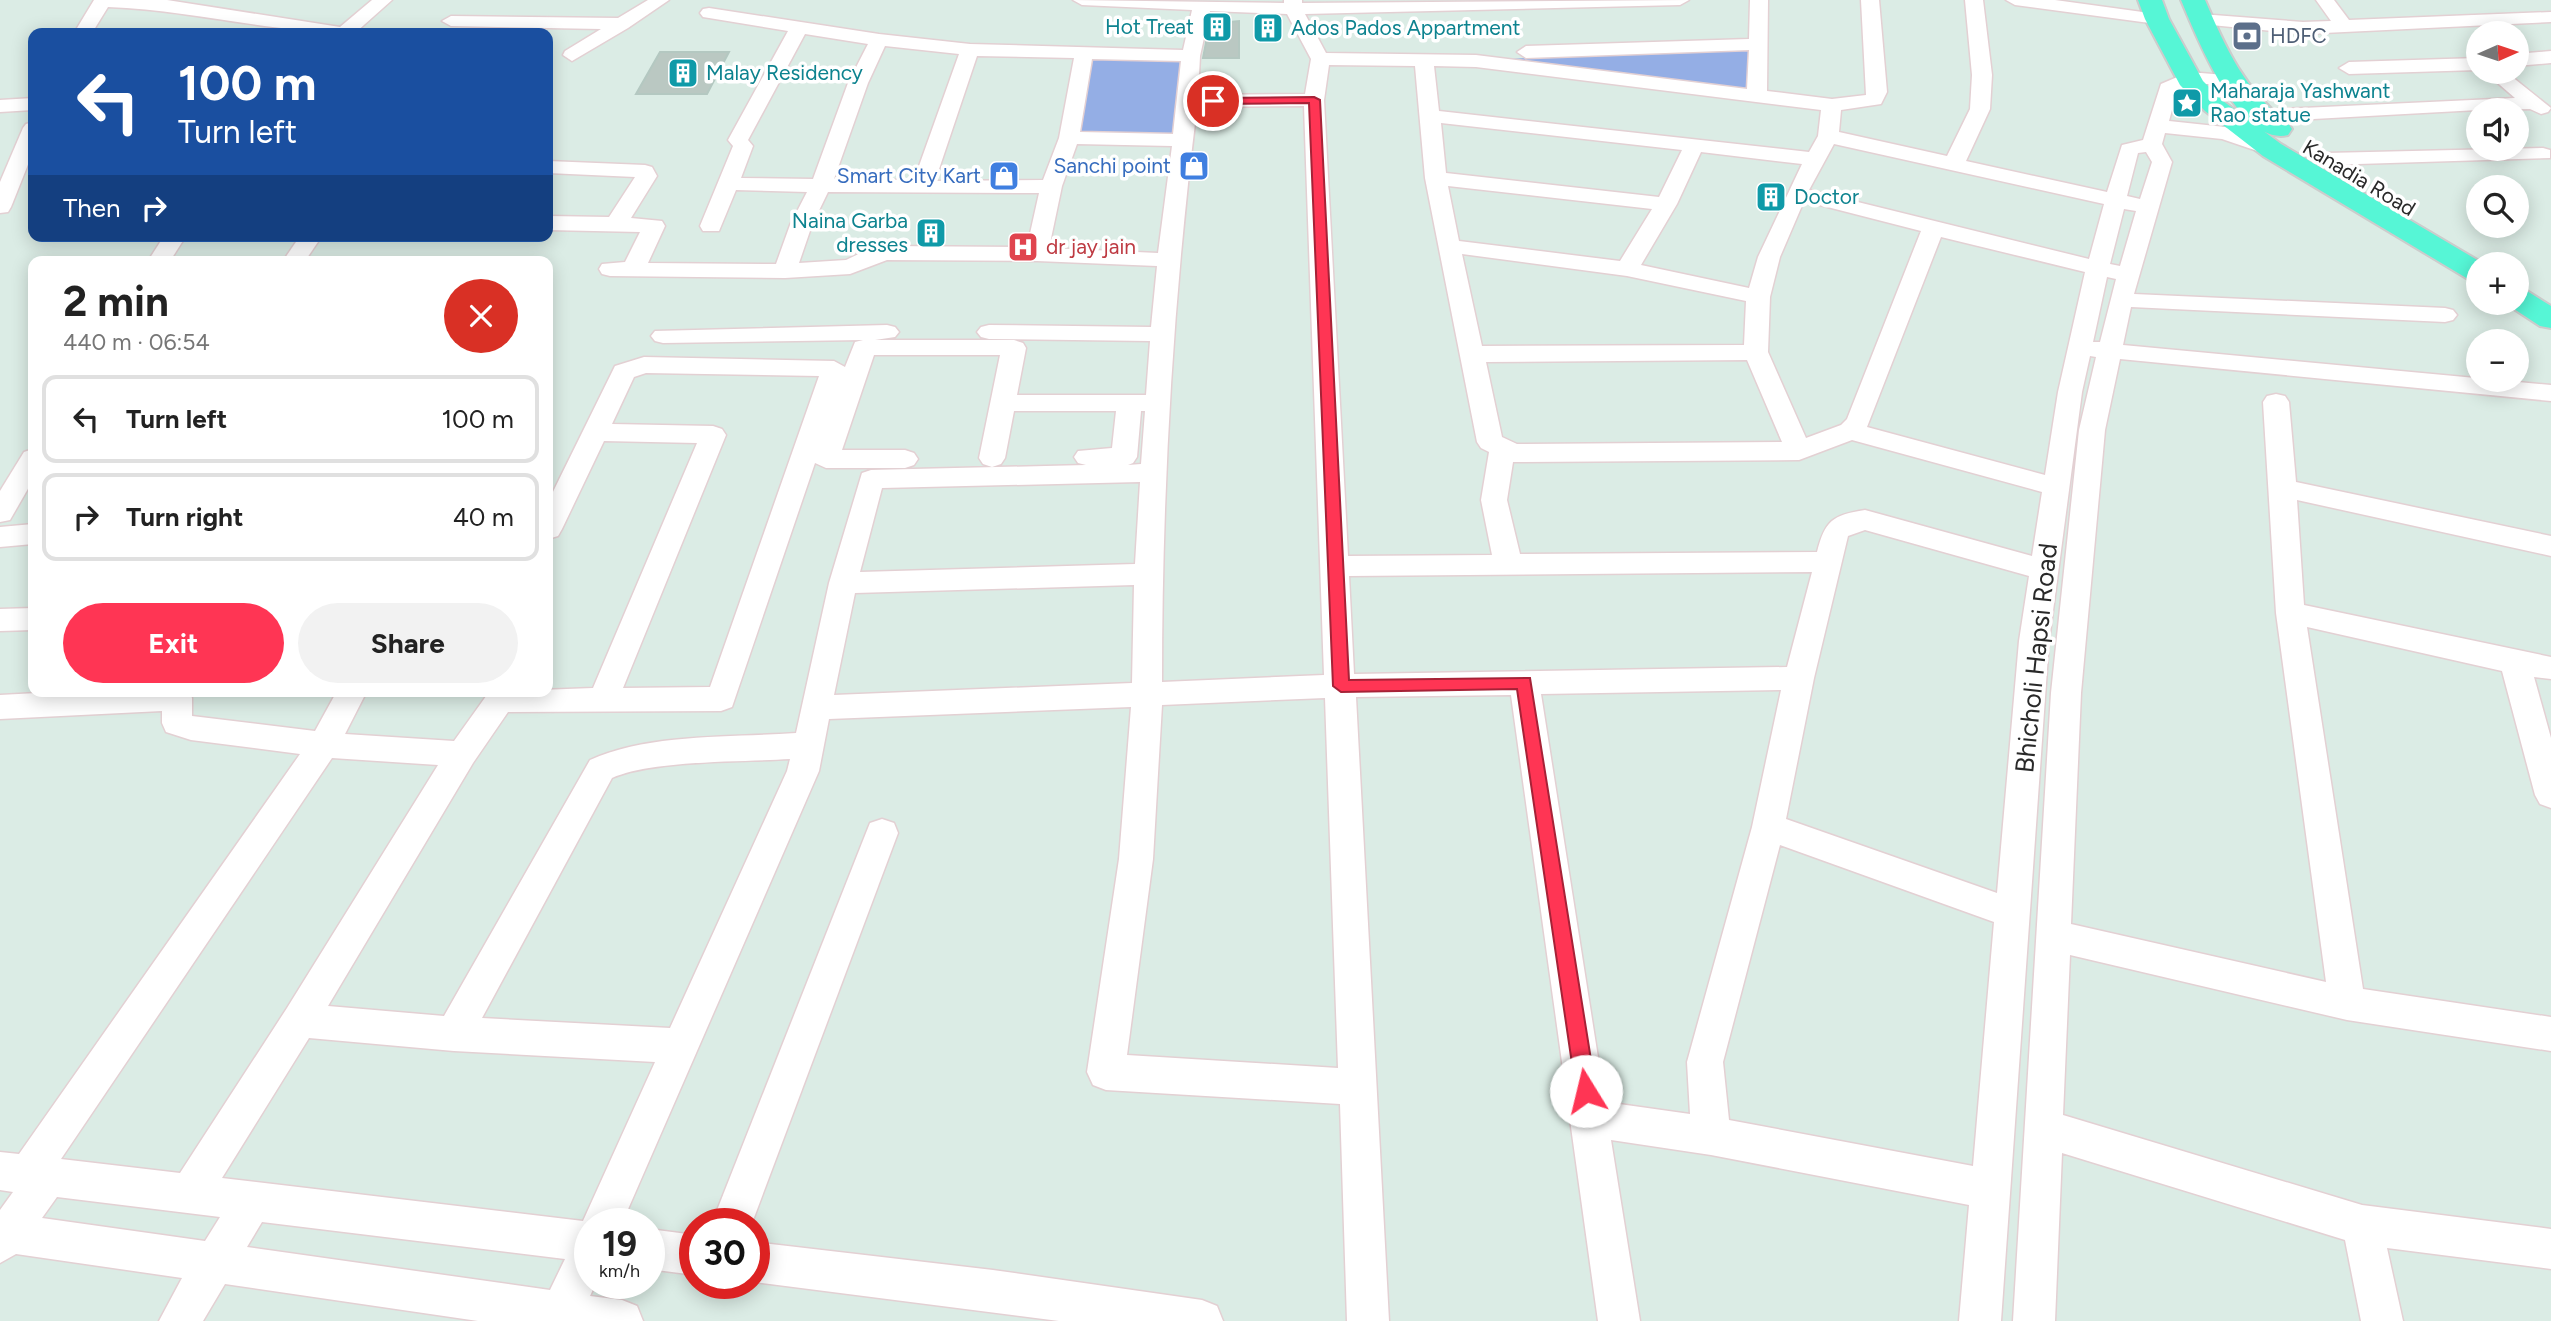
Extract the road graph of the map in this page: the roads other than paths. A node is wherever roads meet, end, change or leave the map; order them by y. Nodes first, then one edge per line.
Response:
1 (103, 0) edge
2 (383, 0) edge
3 (470, 0) edge
4 (660, 0) edge
5 (751, 0) edge
6 (1083, 0) edge
7 (1679, 0) edge
8 (1759, 0) edge
9 (1870, 0) edge
10 (1974, 0) edge
11 (2015, 0) edge
12 (2325, 0) edge
13 (1293, 4) edge
14 (1202, 5) junction
15 (2197, 9) edge
16 (2154, 10) edge
17 (709, 13) dead end
18 (737, 16) junction
19 (2551, 17) edge
20 (622, 23) junction
21 (2344, 26) junction
22 (446, 27) edge
23 (86, 28) edge
24 (311, 28) edge
25 (349, 28) edge
26 (799, 28) junction
27 (718, 36) dead end
28 (879, 40) junction
29 (1760, 44) junction
30 (971, 50) junction
31 (1084, 53) junction
32 (572, 55) dead end
33 (1191, 56) junction
34 (1320, 59) junction
35 (2529, 60) edge
36 (2548, 60) edge
37 (1424, 61) junction
38 (1476, 61) junction
39 (2466, 64) edge
40 (2349, 68) dead end
41 (2189, 78) junction
42 (2230, 80) junction
43 (2509, 84) edge
44 (1757, 94) junction
45 (1314, 100) junction
46 (1188, 101) junction
47 (2534, 103) junction
48 (28, 104) edge
49 (1832, 105) junction
50 (0, 106) edge
51 (2551, 115) edge
52 (1429, 116) junction
53 (2259, 116) junction
54 (2155, 135) junction
55 (1828, 136) junction
56 (1069, 138) junction
57 (28, 140) edge
58 (1181, 140) junction
59 (1694, 146) junction
60 (2272, 150) junction
61 (2543, 154) dead end
62 (1816, 159) junction
63 (2326, 159) junction
64 (1954, 164) junction
65 (553, 167) edge
66 (1436, 178) junction
67 (822, 183) junction
68 (729, 184) junction
69 (923, 185) junction
70 (1051, 186) junction
71 (1797, 193) junction
72 (2115, 200) junction
73 (1666, 204) junction
74 (0, 207) edge
75 (2150, 208) junction
76 (553, 223) edge
77 (616, 224) junction
78 (711, 226) dead end
79 (1933, 228) junction
80 (1449, 246) junction
81 (2484, 252) edge
82 (1037, 254) junction
83 (1169, 260) junction
84 (2466, 266) edge
85 (2097, 267) junction
86 (610, 269) dead end
87 (1628, 269) junction
88 (634, 270) junction
89 (785, 271) junction
90 (2529, 278) edge
91 (2125, 287) junction
92 (2551, 291) edge
93 (1758, 297) junction
94 (2529, 306) edge
95 (2445, 315) dead end
96 (2551, 320) edge
97 (1162, 334) junction
98 (663, 336) dead end
99 (2079, 347) junction
100 (1756, 352) junction
101 (2110, 352) junction
102 (1474, 354) junction
103 (2551, 393) edge
104 (2276, 402) dead end
105 (1003, 403) junction
106 (1129, 404) junction
107 (1158, 404) junction
108 (1850, 431) junction
109 (596, 432) junction
110 (1502, 450) junction
111 (1799, 451) junction
112 (992, 458) junction
113 (28, 466) edge
114 (1154, 473) junction
115 (2056, 487) junction
116 (2283, 488) junction
117 (0, 513) edge
118 (553, 519) edge
119 (28, 534) edge
120 (0, 537) edge
121 (2551, 546) edge
122 (1828, 562) junction
123 (1508, 565) junction
124 (1336, 566) junction
125 (2045, 570) junction
126 (1148, 574) junction
127 (843, 583) junction
128 (2290, 612) junction
129 (28, 619) edge
130 (0, 620) edge
131 (2515, 662) junction
132 (2551, 668) edge
133 (1799, 678) junction
134 (1524, 683) junction
135 (1341, 686) junction
136 (1147, 694) junction
137 (349, 697) edge
138 (495, 697) edge
139 (550, 697) edge
140 (604, 698) junction
141 (0, 707) edge
142 (816, 708) junction
143 (324, 745) junction
144 (808, 745) junction
145 (462, 754) junction
146 (2551, 796) edge
147 (1768, 827) junction
148 (882, 834) dead end
149 (2012, 913) junction
150 (2053, 935) junction
151 (2347, 1003) junction
152 (300, 1020) junction
153 (454, 1034) junction
154 (2551, 1034) edge
155 (681, 1046) junction
156 (1358, 1087) junction
157 (1590, 1118) junction
158 (2043, 1128) junction
159 (1711, 1136) junction
160 (25, 1174) edge
161 (1989, 1189) junction
162 (189, 1194) junction
163 (253, 1201) junction
164 (609, 1208) edge
165 (738, 1208) edge
166 (2362, 1225) junction
167 (2, 1236) edge
168 (574, 1240) edge
169 (2551, 1249) edge
170 (214, 1264) junction
171 (770, 1264) edge
172 (574, 1286) edge
173 (562, 1313) junction
174 (180, 1321) edge
175 (622, 1321) edge
176 (1202, 1321) edge
177 (1368, 1321) edge
178 (1619, 1321) edge
179 (1980, 1321) edge
180 (2034, 1321) edge
181 (2382, 1321) edge

1 - 23 street
1 - 24 street
2 - 25 street
3 - 22 street
4 - 20 street
5 - 18 street
6 - 14 street
7 - 13 street
8 - 29 street
9 - 49 street
10 - 64 street
11 - 16 street
12 - 21 street
13 - 14 street
13 - 34 street
14 - 33 street
15 - 21 street
15 - 42 main road, Kanadia Road
16 - 41 main road, Kanadia Road
17 - 18 street
18 - 26 street
18 - 27 street
19 - 21 street
20 - 22 street
20 - 32 street
26 - 28 street
26 - 68 street
28 - 30 street
28 - 67 street
29 - 38 street
29 - 44 street
30 - 31 street
30 - 69 street
31 - 33 street
31 - 56 street
33 - 46 street
34 - 37 street
34 - 45 street
35 - 36 street
37 - 38 street
37 - 52 street
38 - 44 street
39 - 40 street
41 - 42 street
41 - 54 street
41 - 60 main road, Kanadia Road
42 - 53 main road, Kanadia Road
43 - 47 street
44 - 49 street
45 - 46 street
45 - 124 street
46 - 58 street
47 - 51 street
47 - 53 street
48 - 50 street
49 - 55 street
52 - 59 street
52 - 66 street
53 - 63 main road, Kanadia Road
54 - 60 street
54 - 72 street, Bhicholi Hapsi Road
54 - 75 street
55 - 62 street
55 - 64 street
56 - 58 street
56 - 70 street
57 - 74 street
58 - 83 street
59 - 62 street
59 - 73 street
60 - 84 main road, Kanadia Road
61 - 63 street
62 - 71 street
63 - 81 main road, Kanadia Road
64 - 72 street
65 - 77 street
66 - 73 street
66 - 80 street
67 - 68 street
67 - 69 street
67 - 89 street
68 - 78 street
69 - 70 street
70 - 82 street
71 - 79 street
71 - 93 street
72 - 75 street
72 - 85 street, Bhicholi Hapsi Road
73 - 87 street
75 - 91 street
76 - 77 street
77 - 88 street
79 - 85 street
79 - 108 street
80 - 87 street
80 - 102 street
82 - 83 street
82 - 89 street
83 - 97 street
85 - 91 street
85 - 99 street, Bhicholi Hapsi Road
86 - 88 street
87 - 93 street
88 - 89 street
90 - 92 main road
91 - 95 street
91 - 101 street
93 - 100 street
94 - 96 main road
97 - 98 street
97 - 107 street
99 - 101 street
99 - 115 street, Bhicholi Hapsi Road
100 - 102 street
100 - 111 street
101 - 103 street
101 - 150 street
102 - 110 street
104 - 116 street
105 - 106 street
105 - 112 street
105 - 112 street
106 - 107 street
106 - 112 street
107 - 114 street
108 - 111 street
108 - 115 street
109 - 118 street
109 - 140 street
109 - 140 street
110 - 111 street
110 - 123 street
113 - 117 street
114 - 126 street
114 - 127 street
115 - 125 street, Bhicholi Hapsi Road
116 - 121 street
116 - 128 street
119 - 120 street
122 - 123 street
122 - 125 street
122 - 133 street
123 - 124 street
124 - 135 street
125 - 149 street, Bhicholi Hapsi Road
126 - 127 street
126 - 136 street
127 - 142 street
128 - 131 street
128 - 151 street
129 - 130 street
131 - 132 street
131 - 146 street
133 - 134 street
133 - 147 street
134 - 135 street
134 - 157 street
135 - 136 street
135 - 156 street
136 - 142 street
136 - 156 street
137 - 143 street
138 - 145 street
139 - 140 street
141 - 143 street
142 - 144 street
143 - 145 street
143 - 160 street
144 - 153 street
144 - 155 street
145 - 152 street
147 - 149 street
147 - 159 street
148 - 165 street
149 - 161 street, Bhicholi Hapsi Road
150 - 151 street
150 - 158 street
151 - 154 street
152 - 153 street
152 - 162 street
153 - 155 street
155 - 164 street
156 - 177 street
157 - 159 street
157 - 178 street
158 - 166 street
158 - 180 street
159 - 161 street
160 - 162 street
160 - 167 street
161 - 179 street, Bhicholi Hapsi Road
162 - 163 street
163 - 168 street
163 - 170 street
166 - 169 street
166 - 181 street
167 - 170 street
170 - 173 street
170 - 174 street
171 - 176 street
172 - 173 street
173 - 175 street

